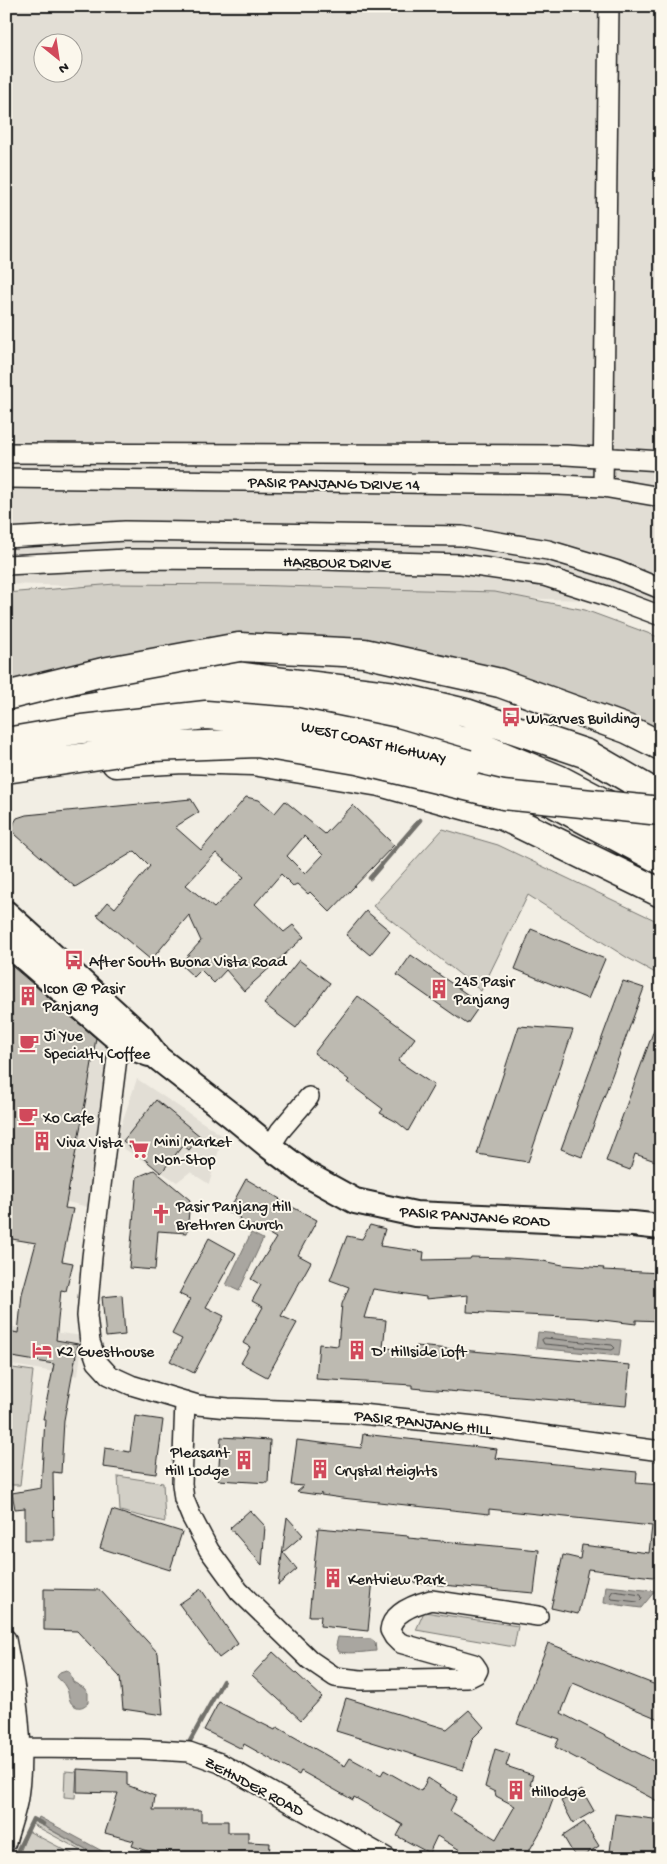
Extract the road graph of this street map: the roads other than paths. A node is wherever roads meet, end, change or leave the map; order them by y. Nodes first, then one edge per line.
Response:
1 (609, 6) edge
2 (6, 453) edge
3 (604, 457) junction
4 (661, 461) edge
5 (15, 478) edge
6 (6, 484) edge
7 (603, 487) junction
8 (661, 497) edge
9 (6, 538) edge
10 (6, 565) edge
11 (661, 589) edge
12 (661, 616) edge
13 (6, 696) edge
14 (6, 706) edge
15 (6, 721) edge
16 (6, 742) edge
17 (661, 746) edge
18 (6, 768) edge
19 (6, 776) edge
20 (661, 797) edge
21 (661, 811) edge
22 (630, 830) junction
23 (661, 833) edge
24 (661, 860) edge
25 (661, 893) edge
26 (6, 913) edge
27 (6, 942) edge
28 (120, 1029) junction
29 (309, 1097) dead end
30 (270, 1147) junction
31 (661, 1226) edge
32 (185, 1401) junction
33 (661, 1452) edge
34 (538, 1616) dead end
35 (6, 1640) edge
36 (21, 1748) junction
37 (6, 1842) edge
38 (388, 1858) edge

1 - 3 street
2 - 3 street, PASIR PANJANG DRIVE 14
3 - 4 street, PASIR PANJANG DRIVE 14
3 - 7 street
5 - 6 street, PASIR PANJANG DRIVE 14
5 - 7 street, PASIR PANJANG DRIVE 14
7 - 8 street, PASIR PANJANG DRIVE 14
9 - 11 street, HARBOUR DRIVE
10 - 12 street, HARBOUR DRIVE
13 - 17 highway, bridge
14 - 20 highway
15 - 22 highway, WEST COAST HIGHWAY, bridge
16 - 22 highway, WEST COAST HIGHWAY, bridge
18 - 21 highway, bridge
19 - 25 highway
22 - 23 highway, WEST COAST HIGHWAY
22 - 24 highway, WEST COAST HIGHWAY
26 - 28 main road, PASIR PANJANG ROAD
27 - 28 main road, PASIR PANJANG ROAD
28 - 30 main road, PASIR PANJANG ROAD
28 - 32 street, PASIR PANJANG HILL
29 - 30 street
30 - 31 main road, PASIR PANJANG ROAD
32 - 33 street, PASIR PANJANG HILL
32 - 34 street
35 - 36 street
36 - 37 street
36 - 38 street, ZEHNDER ROAD

